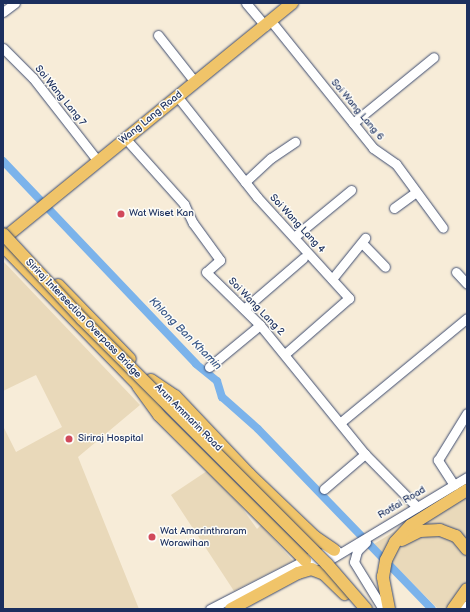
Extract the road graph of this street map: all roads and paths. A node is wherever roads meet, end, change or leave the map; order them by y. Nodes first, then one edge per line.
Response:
1 (15, 3) edge
2 (246, 3) edge
3 (292, 3) edge
4 (3, 12) edge
5 (268, 23) junction
6 (158, 35) dead end
7 (3, 48) edge
8 (434, 57) dead end
9 (195, 82) junction
10 (177, 96) junction
11 (353, 123) junction
12 (125, 138) junction
13 (295, 142) dead end
14 (97, 160) junction
15 (245, 182) junction
16 (351, 190) dead end
17 (416, 192) junction
18 (394, 208) dead end
19 (443, 228) dead end
20 (5, 233) edge
21 (294, 237) junction
22 (3, 246) edge
23 (303, 258) dead end
24 (386, 267) dead end
25 (456, 272) dead end
26 (332, 279) junction
27 (467, 284) edge
28 (244, 309) junction
29 (467, 318) edge
30 (260, 325) junction
31 (285, 354) junction
32 (209, 367) dead end
33 (151, 380) junction
34 (138, 386) junction
35 (165, 403) junction
36 (467, 413) edge
37 (341, 422) junction
38 (365, 454) junction
39 (467, 477) edge
40 (454, 485) junction
41 (324, 489) dead end
42 (467, 490) edge
43 (417, 508) junction
44 (354, 547) junction
45 (467, 549) edge
46 (334, 550) junction
47 (304, 560) junction
48 (385, 566) junction
49 (467, 589) edge
50 (345, 594) junction
51 (467, 605) edge
52 (210, 609) edge
53 (231, 609) edge
54 (358, 609) edge
55 (366, 609) edge
56 (375, 609) edge
57 (383, 609) edge
58 (389, 609) edge
59 (452, 609) edge
60 (462, 609) edge

1 - 4 street
2 - 5 street, Soi Wang Lang 6
3 - 5 main road, Wang Lang Road
5 - 9 main road, Wang Lang Road
5 - 11 street, Soi Wang Lang 6
6 - 9 street
7 - 14 street, Soi Wang Lang 7
8 - 11 street
9 - 10 main road, Wang Lang Road
10 - 12 main road, Wang Lang Road
10 - 15 street, Soi Wang Lang 4
11 - 17 street, Soi Wang Lang 6
12 - 14 main road, Wang Lang Road
12 - 28 street, Soi Wang Lang 2
13 - 15 street
14 - 20 main road, Wang Lang Road
15 - 21 street, Soi Wang Lang 4
16 - 21 street
17 - 18 street
17 - 19 street, Soi Wang Lang 6
20 - 33 main road, Arun Ammarin Road
20 - 55 main road, Siriraj Intersection Overpass Bridge, bridge
21 - 26 street, Soi Wang Lang 4
22 - 34 main road, Arun Ammarin Road
23 - 28 street
24 - 26 street
25 - 27 street
26 - 31 street, Soi Wang Lang 4
28 - 30 street, Soi Wang Lang 2
29 - 37 street
30 - 31 street, Soi Wang Lang 2
30 - 32 street
31 - 37 street, Soi Wang Lang 2
33 - 35 main road, Arun Ammarin Road
33 - 46 main road
34 - 35 main road, Arun Ammarin Road
34 - 47 main road
35 - 50 main road, Arun Ammarin Road
35 - 56 main road, Arun Ammarin Road
36 - 40 street
37 - 38 street, Soi Wang Lang 2
38 - 41 street
38 - 43 street, Soi Wang Lang 2
39 - 40 street, Rotfai Road
40 - 43 street, Rotfai Road
42 - 48 main road
43 - 44 street, Rotfai Road
44 - 46 street
44 - 47 street
44 - 57 street
45 - 48 main road
46 - 47 street
47 - 52 street
48 - 58 main road
49 - 59 main road
50 - 53 main road
50 - 54 main road, Arun Ammarin Road
51 - 60 street

